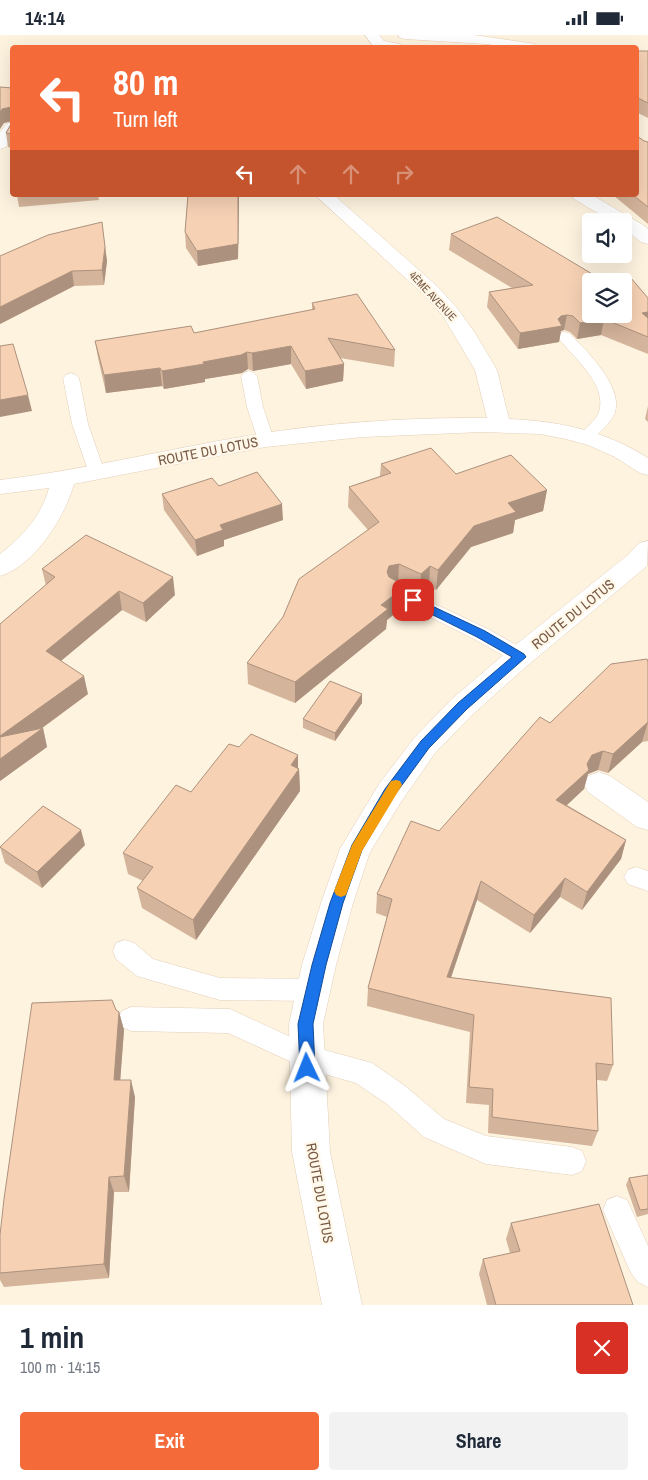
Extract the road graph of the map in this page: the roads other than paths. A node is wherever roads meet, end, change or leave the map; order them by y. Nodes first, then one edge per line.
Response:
1 (405, 35) edge
2 (517, 45) edge
3 (10, 130) edge
4 (0, 144) edge
5 (326, 197) edge
6 (583, 197) edge
7 (648, 238) edge
8 (564, 335) edge
9 (249, 376) dead end
10 (71, 379) dead end
11 (500, 425) junction
12 (587, 436) junction
13 (266, 440) junction
14 (648, 468) edge
15 (97, 473) junction
16 (64, 479) junction
17 (0, 487) edge
18 (648, 549) edge
19 (0, 567) edge
20 (397, 592) edge
21 (520, 657) junction
22 (599, 784) dead end
23 (648, 818) edge
24 (125, 951) dead end
25 (314, 990) junction
26 (131, 1019) dead end
27 (307, 1057) junction
28 (572, 1161) dead end
29 (617, 1210) dead end
30 (648, 1272) edge
31 (342, 1305) edge

1 - 2 street
3 - 4 street
5 - 11 street, 4ÈME AVENUE
6 - 7 street
8 - 12 lane
9 - 13 lane
10 - 15 lane
11 - 12 street, ROUTE DU LOTUS
11 - 13 street, ROUTE DU LOTUS
12 - 14 street, ROUTE DU LOTUS
13 - 15 street, ROUTE DU LOTUS
15 - 16 street, ROUTE DU LOTUS
16 - 17 street, ROUTE DU LOTUS
16 - 19 street
18 - 21 street, ROUTE DU LOTUS
20 - 21 lane
21 - 25 street, ROUTE DU LOTUS
22 - 23 street
24 - 25 lane
25 - 27 street, ROUTE DU LOTUS
26 - 27 lane
27 - 28 lane
27 - 31 street, ROUTE DU LOTUS
29 - 30 lane

